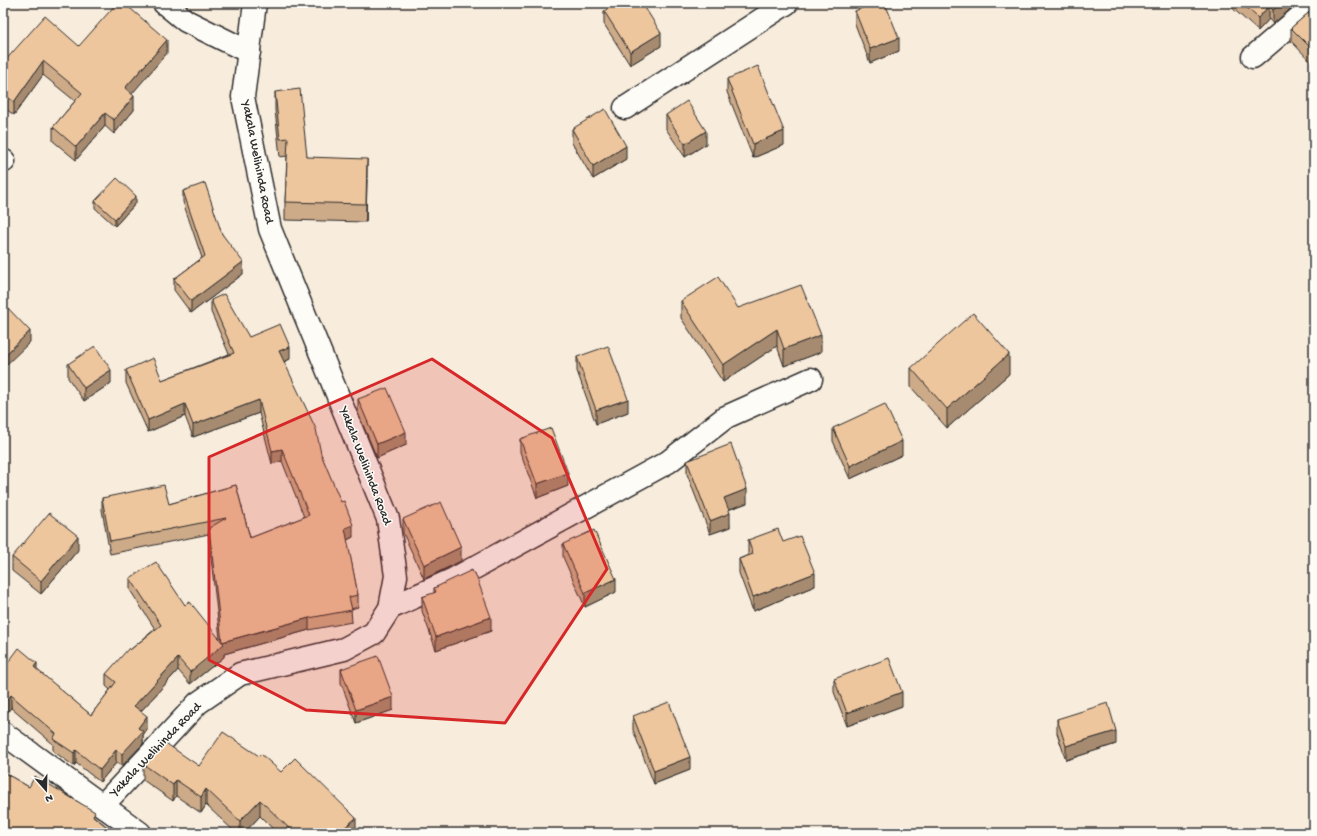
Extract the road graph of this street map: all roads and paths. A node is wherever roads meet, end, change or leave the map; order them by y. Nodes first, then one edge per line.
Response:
1 (164, 3) edge
2 (255, 3) edge
3 (787, 3) edge
4 (1314, 5) edge
5 (249, 52) junction
6 (1253, 57) dead end
7 (625, 108) dead end
8 (811, 379) dead end
9 (390, 608) junction
10 (3, 733) edge
11 (103, 805) junction
12 (128, 829) edge

1 - 5 street
2 - 5 street, Yakala Welihinda Road
3 - 7 street
4 - 6 street
5 - 9 street, Yakala Welihinda Road
8 - 9 street
9 - 11 street, Yakala Welihinda Road
10 - 11 street
11 - 12 street

